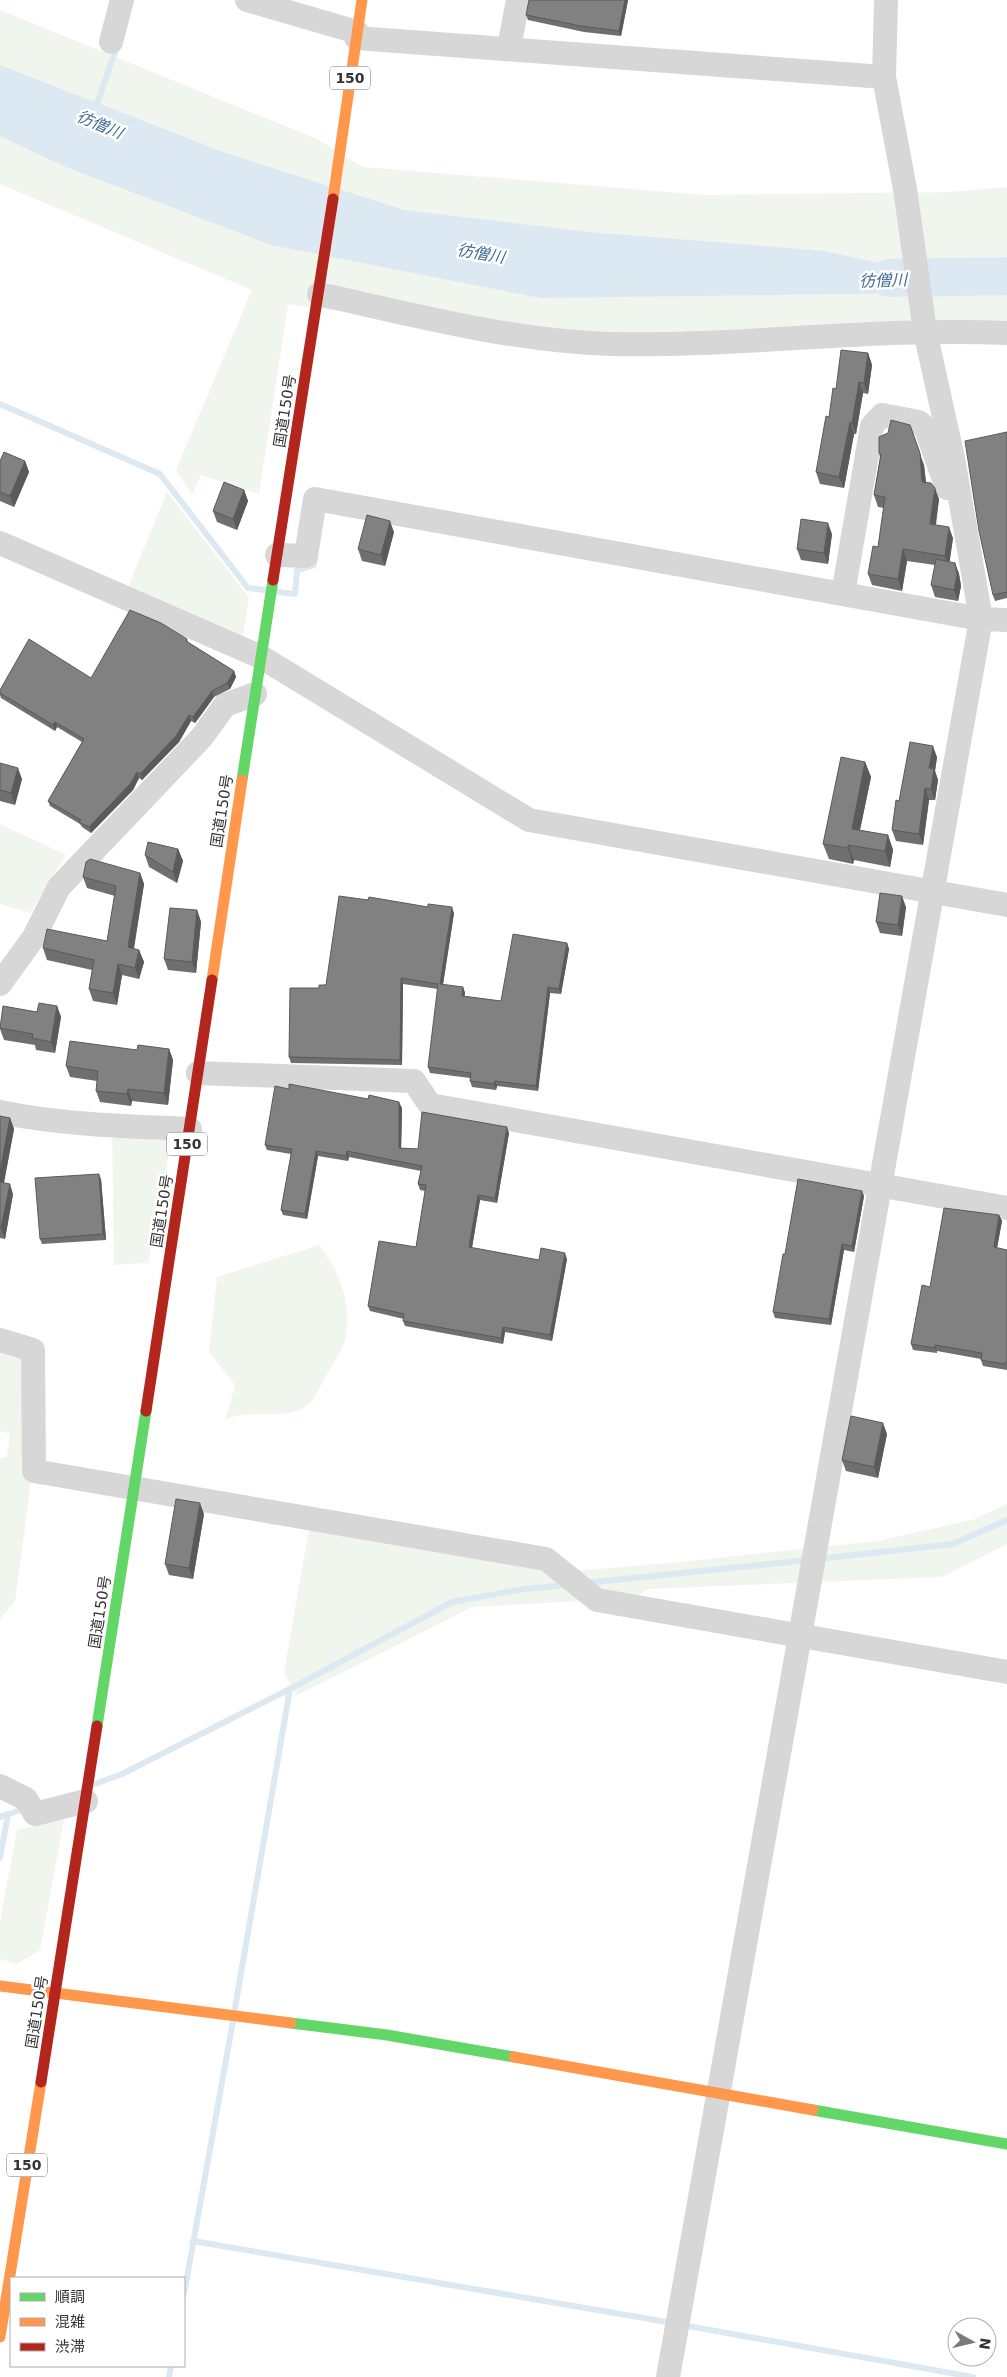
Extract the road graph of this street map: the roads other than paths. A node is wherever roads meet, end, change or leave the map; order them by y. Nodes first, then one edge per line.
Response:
1 (122, 0) edge
2 (247, 0) edge
3 (362, 0) edge
4 (518, 0) edge
5 (886, 0) edge
6 (356, 35) junction
7 (111, 42) dead end
8 (509, 48) junction
9 (884, 77) junction
10 (319, 294) junction
11 (925, 331) junction
12 (1007, 333) edge
13 (964, 520) junction
14 (0, 542) edge
15 (277, 555) junction
16 (844, 589) junction
17 (980, 612) junction
18 (1007, 620) edge
19 (261, 657) junction
20 (255, 694) junction
21 (933, 892) junction
22 (1007, 905) edge
23 (0, 984) edge
24 (198, 1073) junction
25 (0, 1112) edge
26 (190, 1129) junction
27 (879, 1185) junction
28 (1007, 1208) edge
29 (0, 1340) edge
30 (135, 1488) junction
31 (800, 1635) junction
32 (1007, 1672) edge
33 (0, 1786) edge
34 (86, 1801) junction
35 (0, 1986) edge
36 (55, 1993) junction
37 (719, 2094) junction
38 (1007, 2144) edge
39 (0, 2338) edge
40 (668, 2377) edge

1 - 7 street
2 - 6 street
3 - 6 main road, 国道150号 / 150
4 - 8 street
5 - 9 street
6 - 8 street
6 - 10 main road, 国道150号 / 150
8 - 9 street
9 - 11 street
10 - 11 street
10 - 15 main road, 国道150号 / 150
11 - 12 street
11 - 13 street
13 - 16 street
13 - 17 street
14 - 19 street
15 - 16 street
15 - 19 main road, 国道150号 / 150
16 - 17 street
17 - 18 street
17 - 21 street
19 - 20 main road, 国道150号 / 150
19 - 21 street
20 - 23 street
20 - 24 main road, 国道150号 / 150
21 - 22 street
21 - 27 street
24 - 26 main road, 国道150号 / 150
24 - 27 street
25 - 26 street
26 - 30 main road, 国道150号 / 150
27 - 28 street
27 - 31 street
29 - 30 street
30 - 31 street
30 - 34 main road, 国道150号 / 150
31 - 32 street
31 - 37 street
33 - 34 street
34 - 36 main road, 国道150号 / 150
35 - 36 main road
36 - 37 main road
36 - 39 main road, 国道150号 / 150
37 - 38 main road
37 - 40 street

